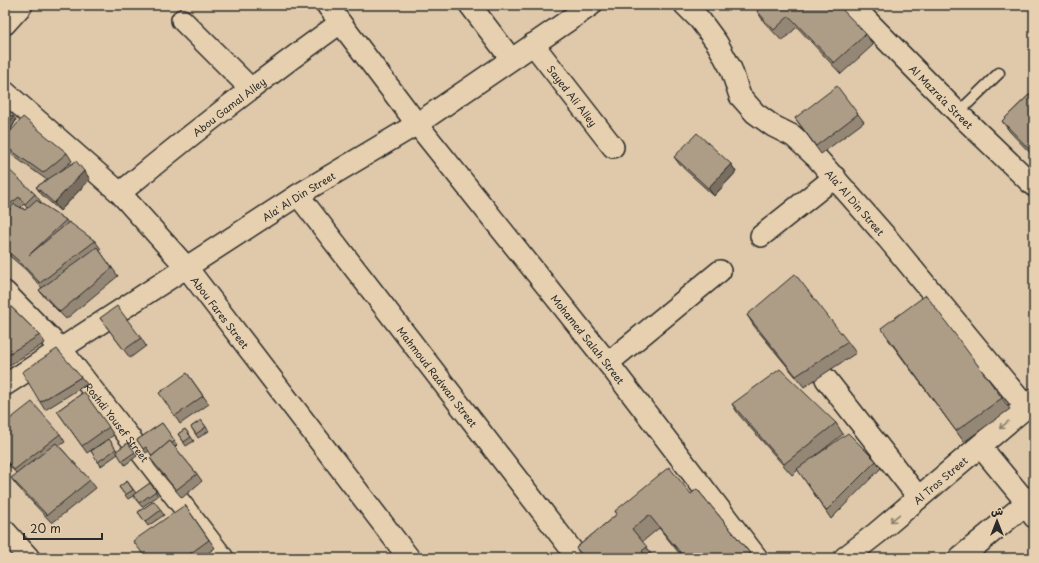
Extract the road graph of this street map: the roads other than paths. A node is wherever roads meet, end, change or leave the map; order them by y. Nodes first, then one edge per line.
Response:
1 (22, 5) edge
2 (327, 5) edge
3 (470, 5) edge
4 (591, 5) edge
5 (685, 5) edge
6 (852, 5) edge
7 (182, 20) dead end
8 (340, 23) junction
9 (5, 24) edge
10 (533, 44) junction
11 (511, 59) junction
12 (999, 73) dead end
13 (250, 88) junction
14 (5, 92) edge
15 (958, 113) junction
16 (417, 124) junction
17 (613, 147) dead end
18 (835, 177) junction
19 (1034, 186) edge
20 (120, 193) junction
21 (298, 195) junction
22 (761, 236) dead end
23 (187, 268) junction
24 (720, 271) dead end
25 (5, 292) edge
26 (61, 349) junction
27 (608, 363) junction
28 (826, 379) dead end
29 (5, 385) edge
30 (1030, 404) edge
31 (980, 446) junction
32 (919, 498) junction
33 (1032, 506) edge
34 (5, 531) edge
35 (963, 557) edge
36 (29, 558) edge
37 (223, 558) edge
38 (409, 558) edge
39 (578, 558) edge
40 (757, 558) edge
41 (845, 558) edge

1 - 9 street
2 - 8 street, Mohamed Salah Street
3 - 11 street
4 - 10 street, Ala' Al Din Street
5 - 18 street, Ala' Al Din Street
6 - 15 street, Al Mazra'a Street
7 - 13 street
8 - 13 street, Abou Gamal Alley
8 - 16 street, Mohamed Salah Street
10 - 11 street, Ala' Al Din Street
10 - 17 street, Sayed Ali Alley
11 - 16 street, Ala' Al Din Street
12 - 15 lane
13 - 20 street, Abou Gamal Alley
14 - 20 street, Abou Fares Street
15 - 19 street, Al Mazra'a Street
16 - 21 street, Ala' Al Din Street
16 - 27 street, Mohamed Salah Street
18 - 22 street
18 - 30 street, Ala' Al Din Street
20 - 23 street, Abou Fares Street
21 - 23 street, Ala' Al Din Street
21 - 39 street, Mahmoud Radwan Street
23 - 26 street, Ala' Al Din Street
23 - 38 street, Abou Fares Street
24 - 27 street
25 - 26 street, Roshdi Yousef Street
26 - 29 street, Ala' Al Din Street
26 - 37 street, Roshdi Yousef Street
27 - 40 street, Mohamed Salah Street
28 - 32 street
30 -> 31 street, Al Tros Street
31 - 32 street, Al Tros Street
31 - 33 street
32 -> 41 street, Al Tros Street
33 - 35 street
34 - 36 street

